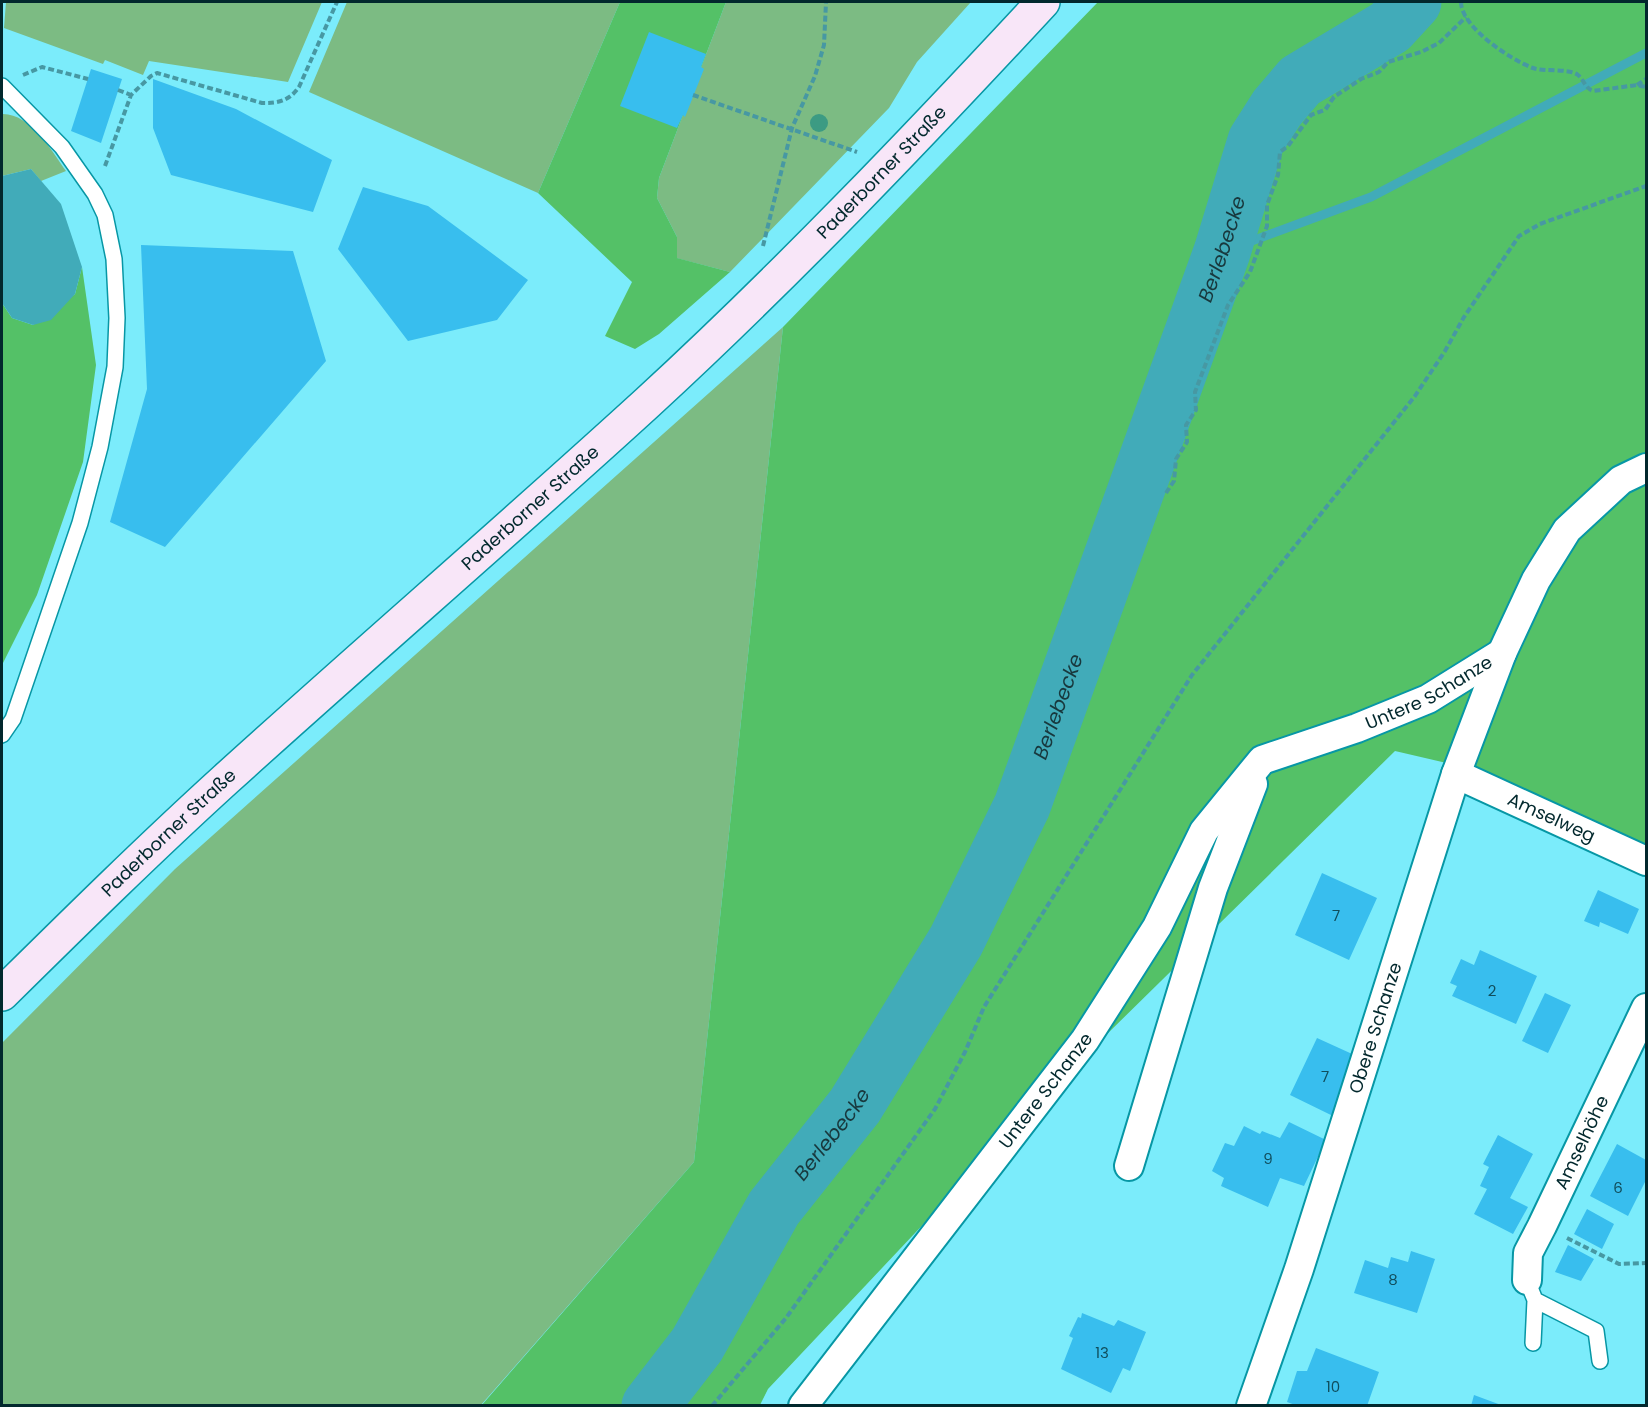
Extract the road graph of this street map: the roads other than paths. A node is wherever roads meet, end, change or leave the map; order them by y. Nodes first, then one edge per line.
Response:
1 (1043, 2) edge
2 (2, 86) edge
3 (1647, 468) edge
4 (1502, 653) junction
5 (2, 735) edge
6 (1262, 760) junction
7 (1456, 774) junction
8 (1647, 861) edge
9 (2, 994) edge
10 (1647, 1008) edge
11 (1129, 1166) dead end
12 (1531, 1290) junction
13 (1533, 1343) dead end
14 (1600, 1361) dead end
15 (803, 1406) edge
16 (1251, 1406) edge

1 - 9 main road, Paderborner Straße
2 - 5 lane
3 - 4 street, Untere Schanze
4 - 6 street, Untere Schanze
4 - 7 street, Obere Schanze
6 - 11 street
6 - 15 street, Untere Schanze
7 - 8 street, Amselweg
7 - 16 street, Obere Schanze
10 - 12 street, Amselhöhe
12 - 13 lane
12 - 14 lane

